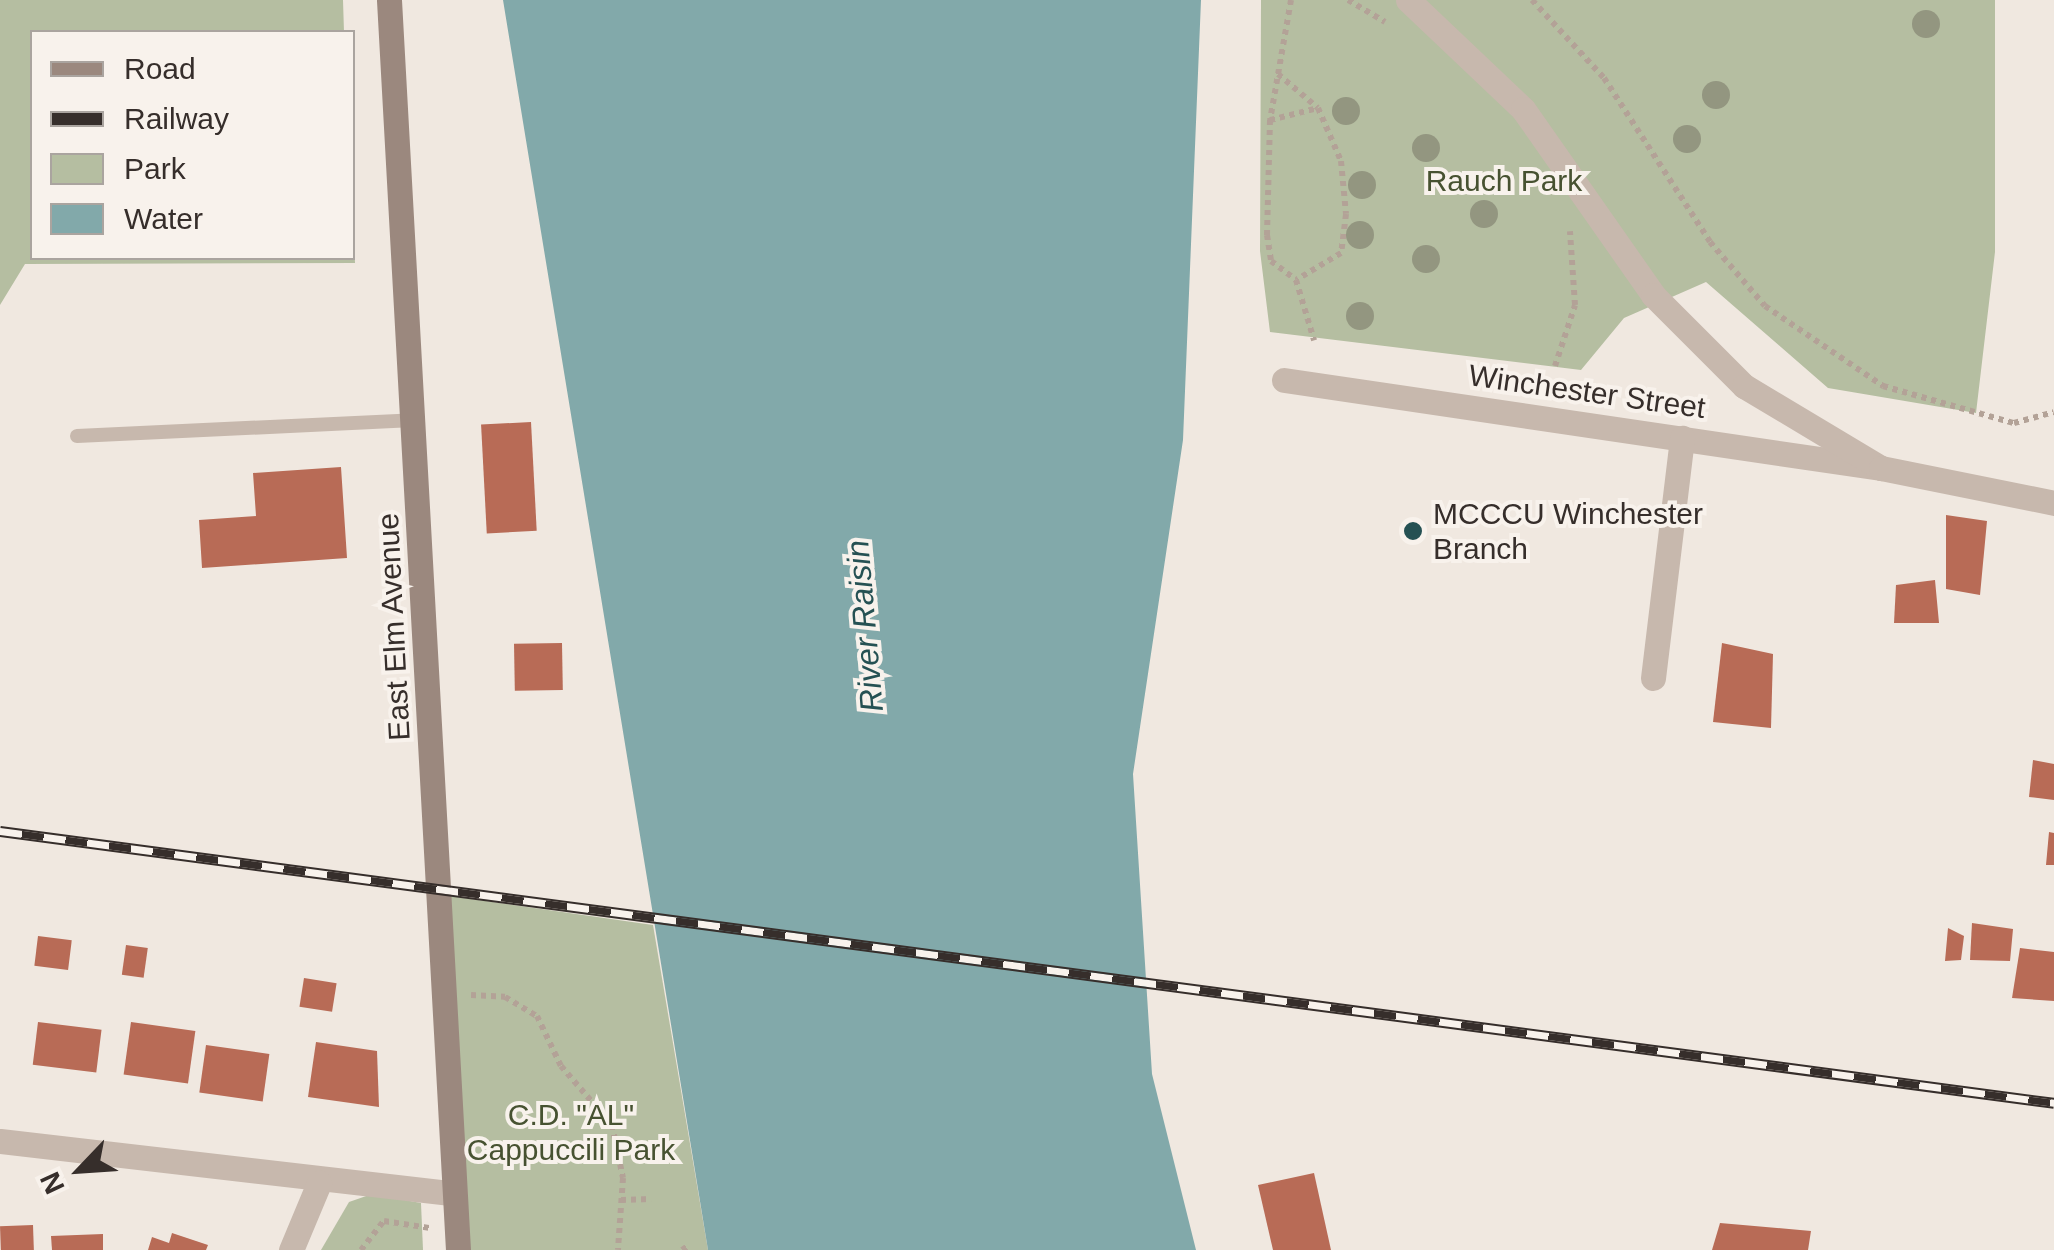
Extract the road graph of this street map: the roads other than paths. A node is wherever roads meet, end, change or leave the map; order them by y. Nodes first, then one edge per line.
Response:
1 (389, 0) edge
2 (1408, 0) edge
3 (1284, 380) dead end
4 (414, 420) junction
5 (77, 436) dead end
6 (1682, 438) junction
7 (1881, 468) junction
8 (2054, 504) edge
9 (1653, 678) dead end
10 (0, 1141) edge
11 (318, 1183) junction
12 (455, 1194) junction
13 (457, 1241) edge
14 (291, 1250) edge

1 - 4 main road, East Elm Avenue
2 - 7 street, Winchester Street
3 - 6 street, Winchester Street
4 - 5 lane
4 - 12 main road, East Elm Avenue
6 - 7 street, Winchester Street
6 - 9 street
7 - 8 street, Winchester Street
10 - 11 street
11 - 12 street
11 - 14 street
12 - 13 main road, East Elm Avenue

